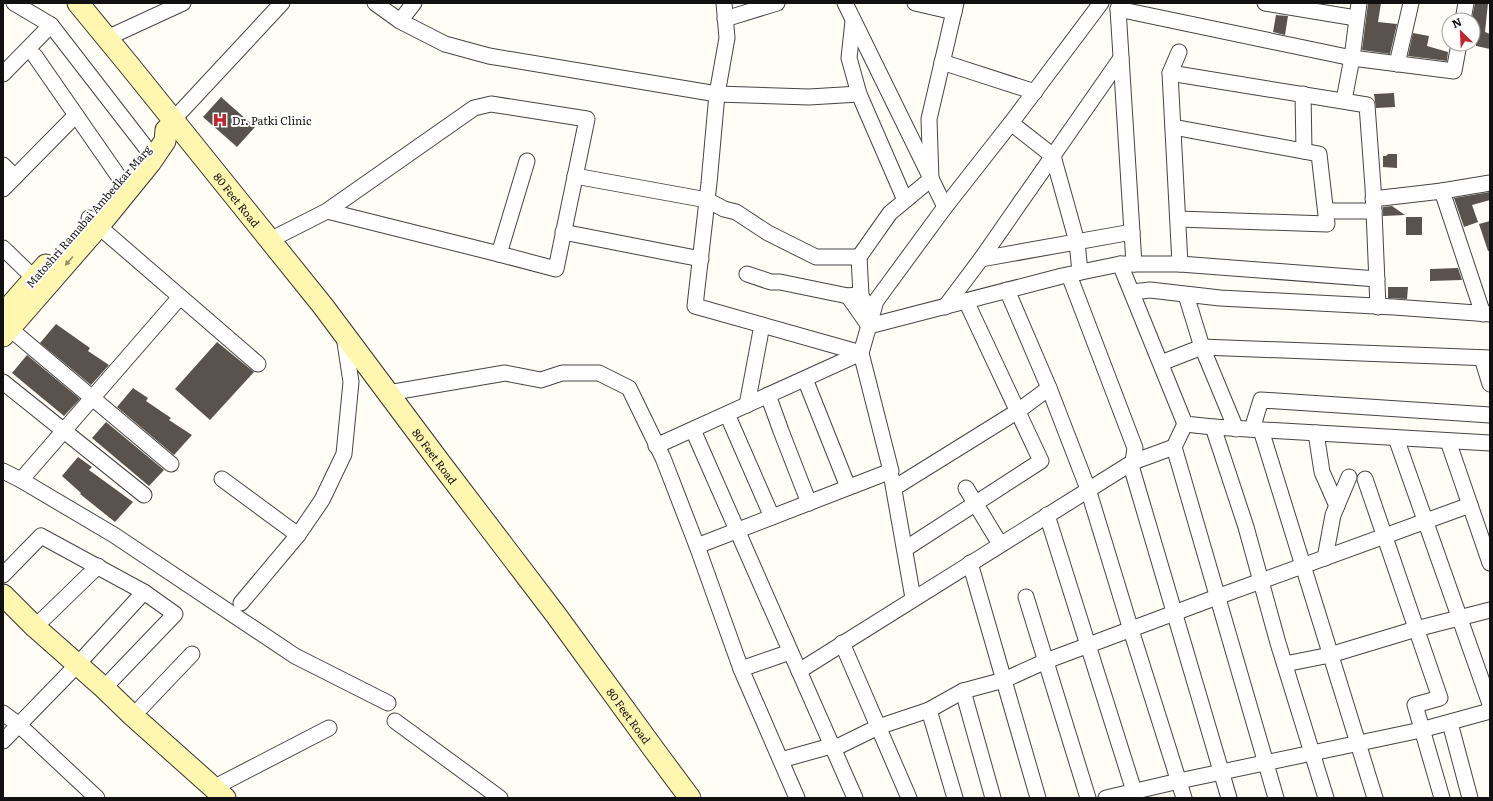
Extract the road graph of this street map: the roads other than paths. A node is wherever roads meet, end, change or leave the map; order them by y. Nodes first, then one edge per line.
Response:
1 (14, 3) edge
2 (78, 3) edge
3 (183, 3) edge
4 (282, 3) edge
5 (375, 3) edge
6 (414, 3) edge
7 (724, 3) edge
8 (777, 3) edge
9 (845, 3) edge
10 (915, 3) edge
11 (1101, 3) edge
12 (1265, 3) edge
13 (1359, 3) edge
14 (1410, 3) edge
15 (1119, 6) edge
16 (164, 7) edge
17 (955, 8) edge
18 (1356, 18) junction
19 (726, 19) junction
20 (853, 20) junction
21 (400, 21) junction
22 (51, 25) junction
23 (107, 38) junction
24 (1179, 52) dead end
25 (1458, 52) edge
26 (35, 56) dead end
27 (1121, 58) junction
28 (1352, 58) junction
29 (942, 62) junction
30 (1397, 64) junction
31 (1170, 73) junction
32 (3, 74) edge
33 (1035, 92) junction
34 (717, 94) junction
35 (859, 94) junction
36 (1303, 94) junction
37 (1344, 100) junction
38 (76, 114) junction
39 (1011, 123) junction
40 (170, 125) junction
41 (1173, 127) junction
42 (147, 149) junction
43 (1304, 151) junction
44 (1053, 156) junction
45 (527, 161) dead end
46 (3, 165) edge
47 (575, 176) junction
48 (15, 177) junction
49 (931, 179) junction
50 (121, 180) junction
51 (1490, 183) edge
52 (3, 189) edge
53 (1442, 191) junction
54 (708, 200) junction
55 (905, 200) junction
56 (1374, 205) junction
57 (945, 207) junction
58 (327, 211) junction
59 (1326, 211) junction
60 (1178, 219) junction
61 (93, 222) junction
62 (563, 232) junction
63 (1132, 232) junction
64 (270, 240) junction
65 (1077, 242) junction
66 (3, 248) edge
67 (499, 254) junction
68 (860, 257) junction
69 (701, 259) junction
70 (981, 259) junction
71 (1127, 264) junction
72 (1180, 264) junction
73 (1074, 273) junction
74 (747, 274) dead end
75 (34, 278) junction
76 (1377, 279) junction
77 (1007, 290) junction
78 (1132, 292) junction
79 (1186, 294) junction
80 (854, 296) junction
81 (180, 297) junction
82 (966, 301) junction
83 (945, 307) junction
84 (1378, 307) junction
85 (1487, 314) edge
86 (870, 322) junction
87 (762, 325) junction
88 (5, 326) edge
89 (343, 333) junction
90 (1202, 347) junction
91 (861, 353) junction
92 (1486, 358) edge
93 (1161, 363) junction
94 (258, 364) dead end
95 (805, 379) junction
96 (3, 382) edge
97 (1490, 384) edge
98 (1049, 388) junction
99 (388, 393) junction
100 (768, 396) junction
101 (92, 399) junction
102 (747, 405) junction
103 (1018, 411) junction
104 (727, 414) junction
105 (1490, 415) edge
106 (1185, 424) junction
107 (1213, 427) junction
108 (1236, 429) junction
109 (693, 430) junction
110 (1256, 430) junction
111 (64, 431) junction
112 (1316, 433) junction
113 (1396, 438) junction
114 (1448, 441) junction
115 (1490, 443) edge
116 (656, 446) junction
117 (1174, 447) junction
118 (1133, 462) junction
119 (171, 464) dead end
120 (891, 471) junction
121 (3, 472) edge
122 (1349, 477) dead end
123 (222, 479) dead end
124 (1365, 479) dead end
125 (21, 480) junction
126 (848, 487) junction
127 (894, 488) junction
128 (966, 488) dead end
129 (1088, 489) junction
130 (144, 495) dead end
131 (809, 503) junction
132 (975, 503) junction
133 (1470, 505) junction
134 (1337, 506) junction
135 (1047, 515) junction
136 (772, 517) junction
137 (1425, 522) junction
138 (1483, 524) edge
139 (737, 530) junction
140 (298, 535) junction
141 (1385, 537) junction
142 (1000, 544) junction
143 (697, 546) junction
144 (905, 549) junction
145 (1325, 558) junction
146 (970, 563) junction
147 (1490, 563) edge
148 (98, 566) junction
149 (1302, 566) junction
150 (3, 575) edge
151 (1261, 581) junction
152 (144, 592) junction
153 (3, 595) edge
154 (1026, 597) dead end
155 (1218, 597) junction
156 (913, 598) junction
157 (241, 603) dead end
158 (1490, 610) edge
159 (1175, 613) junction
160 (1460, 618) junction
161 (35, 627) junction
162 (1416, 629) junction
163 (1131, 630) junction
164 (842, 643) junction
165 (1088, 645) junction
166 (790, 652) junction
167 (192, 654) dead end
168 (1330, 655) junction
169 (1046, 661) junction
170 (1285, 664) junction
171 (77, 665) junction
172 (741, 669) junction
173 (799, 671) junction
174 (1004, 680) junction
175 (104, 688) junction
176 (963, 691) junction
177 (388, 703) dead end
178 (1490, 704) edge
179 (929, 710) junction
180 (1490, 711) edge
181 (3, 712) edge
182 (133, 716) junction
183 (395, 721) dead end
184 (1450, 723) junction
185 (19, 725) junction
186 (878, 727) junction
187 (329, 728) dead end
188 (1421, 730) junction
189 (3, 741) edge
190 (1358, 744) junction
191 (833, 749) junction
192 (1313, 753) junction
193 (781, 760) junction
194 (1266, 763) junction
195 (1222, 772) junction
196 (1179, 781) junction
197 (1134, 791) junction
198 (219, 793) edge
199 (479, 793) edge
200 (97, 798) edge
201 (500, 798) edge
202 (690, 798) edge
203 (797, 798) edge
204 (855, 798) edge
205 (909, 798) edge
206 (955, 798) edge
207 (993, 798) edge
208 (1038, 798) edge
209 (1088, 798) edge
210 (1106, 798) edge
211 (1184, 798) edge
212 (1229, 798) edge
213 (1276, 798) edge
214 (1326, 798) edge
215 (1375, 798) edge
216 (1442, 798) edge
217 (1470, 798) edge

1 - 22 street
2 - 23 main road, 80 Feet Road
3 - 16 street
4 - 40 street
5 - 21 street
6 - 21 street
7 - 19 street
8 - 19 street
9 - 20 street
10 - 17 street
11 - 33 street
12 - 18 street
13 - 18 street
14 - 30 street
15 - 27 street
15 - 28 street
16 - 23 street
17 - 29 street
18 - 28 street
19 - 34 street
20 - 35 street
20 - 49 street
21 - 34 street
22 - 32 street
22 - 42 street
23 - 40 main road, 80 Feet Road
24 - 31 street
25 - 30 street
26 - 38 street
27 - 44 street
27 - 63 street
28 - 30 street
28 - 37 street
29 - 33 street
29 - 49 street
31 - 36 street
31 - 41 street
33 - 39 street
34 - 35 street
34 - 54 street
35 - 55 street
36 - 37 street
36 - 43 street
37 - 56 street
38 - 48 street
38 - 50 street
39 - 44 street
39 - 57 street
40 - 42 main road, Matoshri Ramabai Ambedkar Marg
40 - 61 main road
40 - 64 main road, 80 Feet Road
41 - 43 street
41 - 60 street
42 - 50 main road, Matoshri Ramabai Ambedkar Marg
43 - 59 street
44 - 65 street
44 - 70 street
45 - 67 street
46 - 48 street
47 - 54 street
47 - 58 street
47 - 62 street
48 - 52 street
49 - 55 street
49 - 57 street
50 - 61 main road, Matoshri Ramabai Ambedkar Marg
51 - 53 street
53 - 56 street
53 - 85 street
54 - 68 street
54 - 69 street
55 - 68 street
56 - 59 street
56 - 76 street
57 - 86 street
58 - 64 street
58 - 67 street
59 - 60 street
60 - 72 street
61 - 75 main road, Matoshri Ramabai Ambedkar Marg
61 - 81 street
61 -> 88 main road
62 - 67 street
62 - 69 street
63 - 65 street
63 - 71 street
64 - 89 main road, 80 Feet Road
65 - 70 street
65 - 73 street
66 - 75 street
68 - 80 street
69 - 87 street
70 - 83 street
71 - 72 street
71 - 73 street
71 - 78 street
72 - 76 street
73 - 77 street
73 - 118 street
74 - 80 street
75 - 88 main road, Matoshri Ramabai Ambedkar Marg
76 - 84 street
77 - 82 street
77 - 98 street
78 - 79 street
78 - 93 street
79 - 84 street
79 - 90 street
80 - 86 street
81 - 94 street
81 - 101 street
82 - 83 street
82 - 103 street
83 - 86 street
84 - 85 street
86 - 91 street
87 - 91 street
87 - 102 street
88 - 101 street
89 - 99 main road, 80 Feet Road
89 - 140 street
90 - 92 street
90 - 93 street
90 - 108 street
91 - 95 street
91 - 120 street
92 - 97 street
93 - 106 street
95 - 100 street
95 - 126 street
96 - 111 street
98 - 103 street
98 - 129 street
99 - 116 street
99 - 202 main road, 80 Feet Road
100 - 102 street
100 - 131 street
101 - 111 street
101 - 119 street
102 - 104 street
103 - 127 street
103 - 132 street
104 - 109 street
104 - 136 street
105 - 110 street
106 - 107 street
106 - 117 street
107 - 108 street
107 - 151 street
108 - 110 street
109 - 116 street
109 - 139 street
110 - 112 street
110 - 149 street
111 - 125 street
111 - 130 street
112 - 113 street
112 - 134 street
113 - 114 street
113 - 137 street
114 - 115 street
114 - 133 street
116 - 143 street
117 - 118 street
117 - 155 street
118 - 129 street
118 - 159 street
120 - 126 street
120 - 127 street
121 - 125 street
122 - 134 street
123 - 140 street
124 - 141 street
125 - 177 street
126 - 131 street
127 - 144 street
128 - 132 street
129 - 135 street
129 - 163 street
131 - 136 street
132 - 142 street
132 - 144 street
133 - 137 street
133 - 138 street
134 - 145 street
135 - 142 street
135 - 165 street
136 - 139 street
137 - 141 street
137 - 160 street
138 - 147 street
139 - 143 street
139 - 166 street
140 - 157 street
141 - 145 street
141 - 162 street
142 - 146 street
143 - 172 street
144 - 156 street
145 - 149 street
146 - 156 street
146 - 174 street
148 - 150 street
148 - 152 street
148 - 161 street
149 - 151 street
149 - 168 street
151 - 155 street
151 - 170 street
152 - 171 street
152 - 175 street
153 - 161 main road
154 - 169 street
155 - 159 street
155 - 194 street
156 - 164 street
158 - 160 street
159 - 163 street
159 - 195 street
160 - 162 street
160 - 178 street
161 - 171 main road
162 - 168 street
162 - 188 street
163 - 165 street
163 - 196 street
164 - 173 street
164 - 186 street
165 - 169 street
165 - 197 street
166 - 172 street
166 - 173 street
167 - 182 street
168 - 170 street
168 - 190 street
169 - 174 street
169 - 209 street
170 - 192 street
171 - 175 main road
171 - 185 street
172 - 193 street
173 - 191 street
174 - 176 street
174 - 208 street
175 - 182 main road
176 - 179 street
176 - 207 street
179 - 186 street
179 - 206 street
180 - 184 street
181 - 185 street
182 - 198 main road
183 - 199 street
184 - 188 street
184 - 217 street
185 - 189 street
185 - 200 street
186 - 191 street
186 - 205 street
187 - 198 street
188 - 190 street
188 - 216 street
190 - 192 street
190 - 215 street
191 - 193 street
191 - 204 street
192 - 194 street
192 - 214 street
193 - 203 street
194 - 195 street
194 - 213 street
195 - 196 street
195 - 212 street
196 - 197 street
196 - 211 street
197 - 210 street
199 - 201 street

